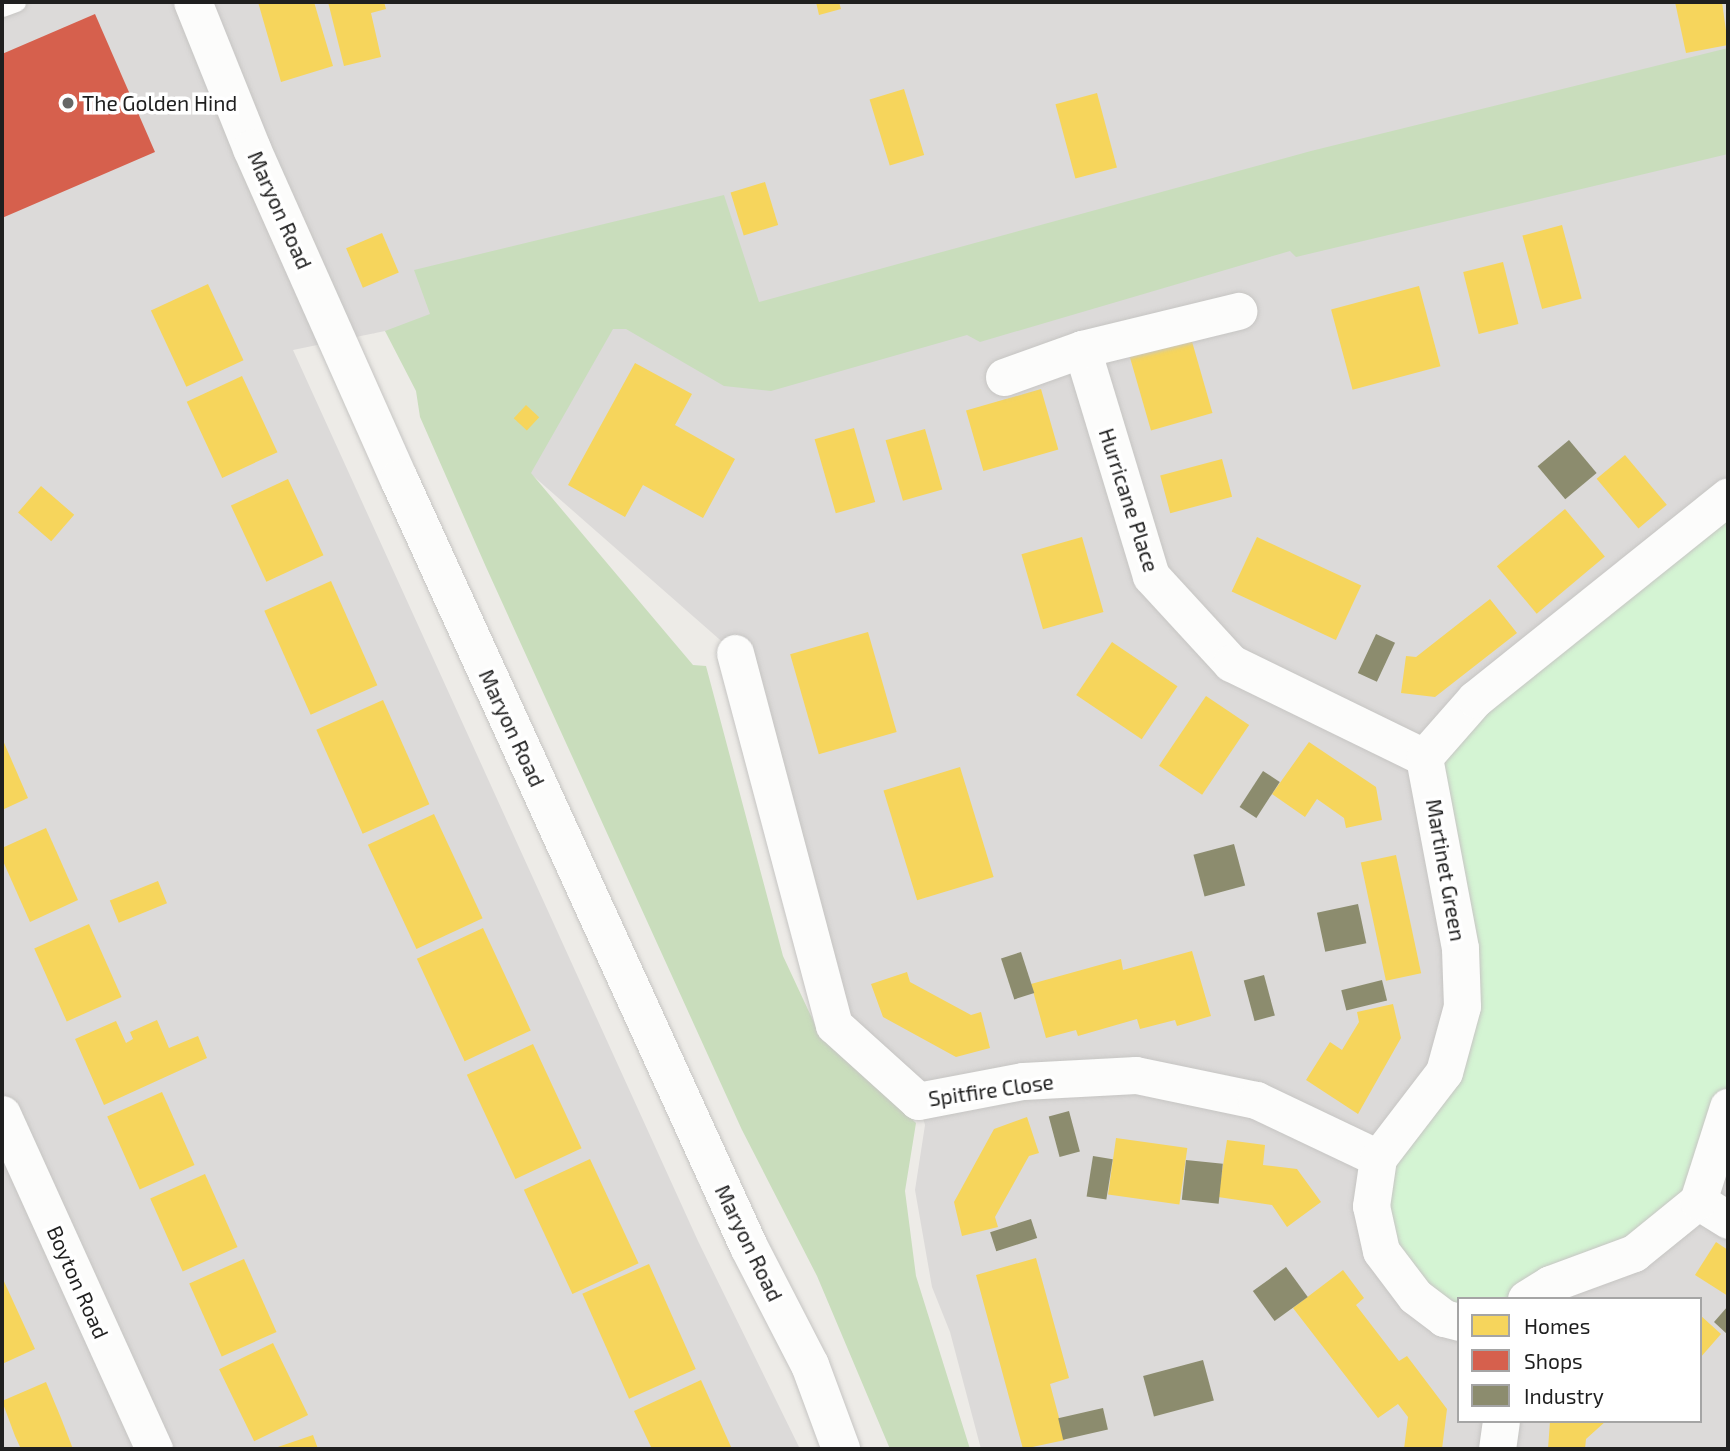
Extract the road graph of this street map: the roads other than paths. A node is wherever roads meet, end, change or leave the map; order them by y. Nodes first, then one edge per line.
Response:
1 (16, 2) edge
2 (193, 2) edge
3 (2, 7) edge
4 (1238, 311) dead end
5 (1082, 349) junction
6 (1004, 377) dead end
7 (1728, 496) edge
8 (735, 653) dead end
9 (1424, 757) junction
10 (1728, 1107) edge
11 (2, 1114) edge
12 (1378, 1158) junction
13 (1713, 1210) edge
14 (1529, 1297) edge
15 (1457, 1321) edge
16 (1501, 1423) edge
17 (153, 1449) edge
18 (841, 1449) edge
19 (1497, 1449) edge

1 - 3 lane
2 - 18 street, Maryon Road
4 - 5 street
5 - 6 street
5 - 9 street, Hurricane Place
7 - 9 street
8 - 12 street, Spitfire Close
9 - 12 street, Martinet Green
10 - 13 street
11 - 17 street, Boyton Road
12 - 15 street, Martinet Green
13 - 14 street
16 - 19 street

